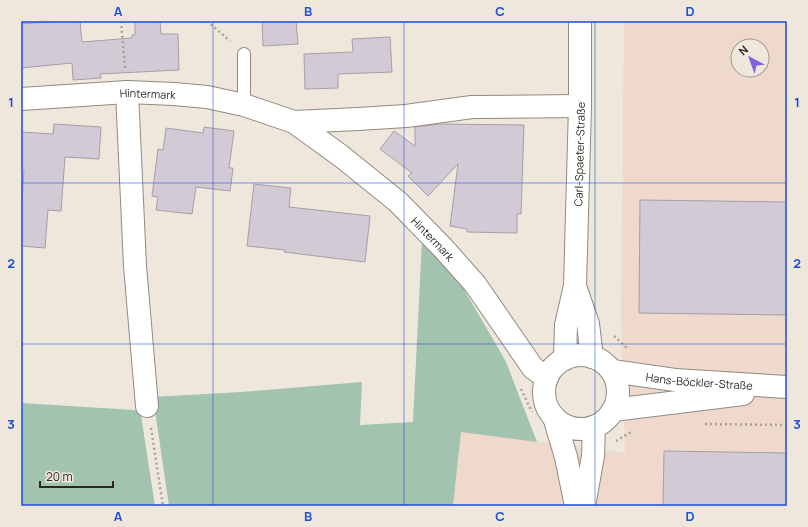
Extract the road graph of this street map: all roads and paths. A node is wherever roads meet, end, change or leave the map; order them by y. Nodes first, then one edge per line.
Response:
1 (121, 21) edge
2 (207, 21) edge
3 (580, 21) edge
4 (244, 54) joint
5 (127, 92) junction
6 (21, 99) edge
7 (244, 105) junction
8 (580, 106) junction
9 (294, 122) junction
10 (575, 286) junction
11 (610, 332) dead end
12 (629, 350) dead end
13 (592, 357) junction
14 (564, 359) junction
15 (612, 371) junction
16 (547, 378) junction
17 (787, 388) edge
18 (147, 406) joint
19 (614, 410) junction
20 (554, 417) junction
21 (700, 424) dead end
22 (787, 425) edge
23 (594, 427) junction
24 (163, 506) edge
25 (576, 506) edge
26 (584, 506) edge

1 - 5 path
2 - 4 path
3 - 8 street, Carl-Spaeter-Straße
4 - 7 lane
5 - 6 street, Hintermark
5 - 7 street, Hintermark
5 - 18 street
7 - 9 street, Hintermark
8 - 9 street, Hintermark
8 - 10 street, Carl-Spaeter-Straße
9 - 16 street, Hintermark
10 - 13 street, Carl-Spaeter-Straße
10 - 14 street, Carl-Spaeter-Straße
11 - 12 path
13 - 14 street
13 - 15 street
14 - 16 street
15 - 17 street, Hans-Böckler-Straße
15 - 19 street
16 - 20 street
17 - 19 street, Hans-Böckler-Straße
18 - 24 path
19 - 23 street
20 - 23 street
20 - 25 street
21 - 22 path
23 - 26 street

